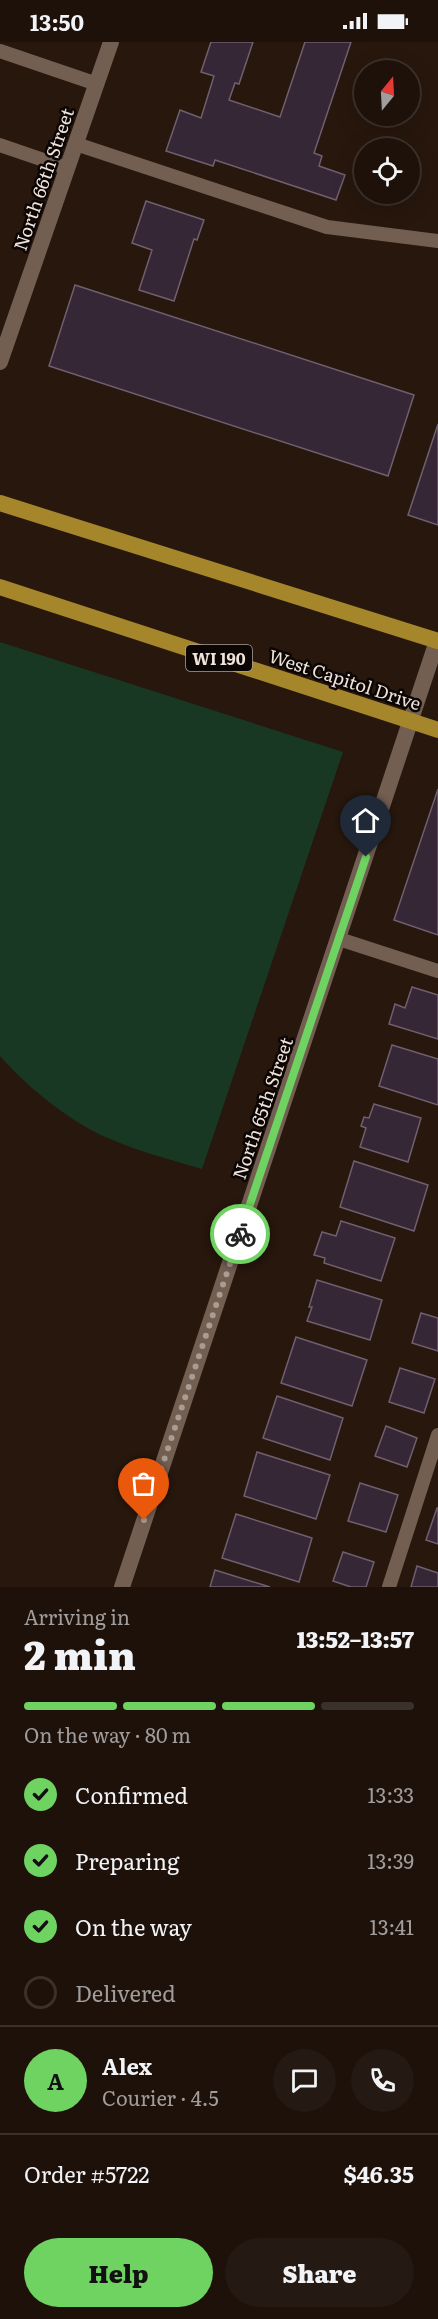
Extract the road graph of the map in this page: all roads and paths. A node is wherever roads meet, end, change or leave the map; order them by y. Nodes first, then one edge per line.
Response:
1 (111, 42) edge
2 (0, 51) edge
3 (97, 84) junction
4 (76, 144) junction
5 (0, 145) edge
6 (67, 168) junction
7 (438, 241) edge
8 (0, 362) edge
9 (0, 503) edge
10 (0, 587) edge
11 (438, 641) edge
12 (412, 721) junction
13 (438, 729) edge
14 (339, 939) junction
15 (438, 971) edge
16 (438, 1435) edge
17 (122, 1587) edge
18 (389, 1587) edge

1 - 3 street, North 66th Street
2 - 3 lane
3 - 4 street, North 66th Street
4 - 6 street, North 66th Street
4 - 7 lane
5 - 6 lane
6 - 8 street, North 66th Street
9 - 11 main road
10 - 12 main road, West Capitol Drive / WI 190
11 - 12 street, North 65th Street
12 - 13 main road, West Capitol Drive / WI 190
12 - 14 street, North 65th Street
14 - 15 lane
14 - 17 street, North 65th Street
16 - 18 lane

